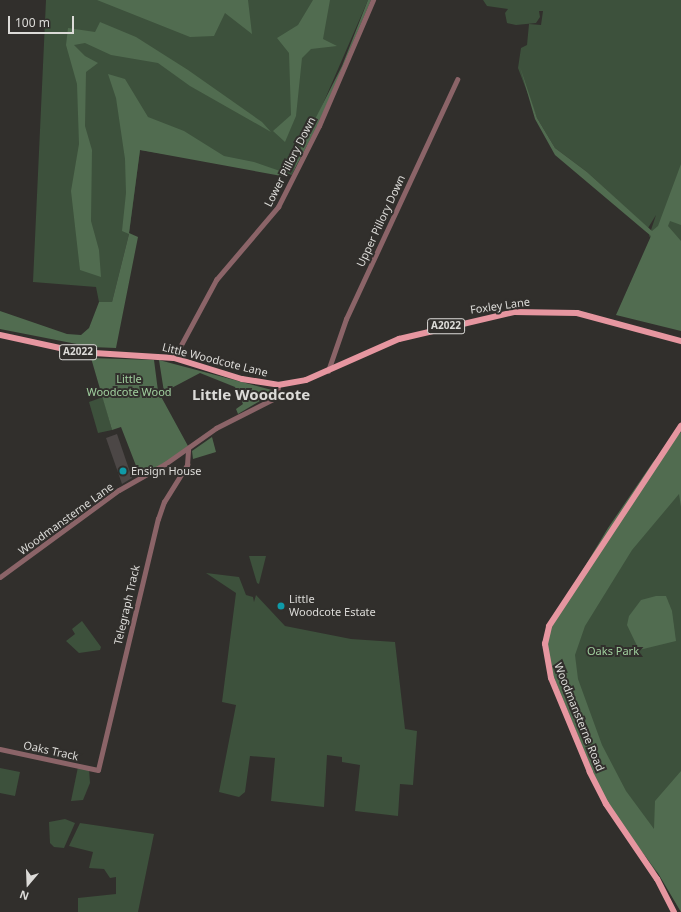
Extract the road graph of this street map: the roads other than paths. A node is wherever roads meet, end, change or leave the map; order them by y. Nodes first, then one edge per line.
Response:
1 (373, 0) edge
2 (457, 80) dead end
3 (0, 335) edge
4 (681, 341) edge
5 (174, 358) junction
6 (328, 371) junction
7 (306, 380) joint
8 (278, 385) junction
9 (681, 426) edge
10 (188, 449) junction
11 (0, 578) edge
12 (0, 749) edge
13 (98, 770) joint
14 (674, 912) edge

1 - 5 street, Lower Pillory Down
2 - 6 street, Upper Pillory Down
3 - 5 main road, Little Woodcote Lane / A2022
4 - 6 main road, Foxley Lane / A2022
5 - 8 main road, Little Woodcote Lane / A2022
6 - 7 main road, Foxley Lane / A2022
7 - 8 main road, Little Woodcote Lane / A2022
8 - 10 street, Woodmansterne Lane
9 - 14 main road, Woodmansterne Road
10 - 11 street, Woodmansterne Lane
10 - 13 street, Telegraph Track
12 - 13 street, Oaks Track

